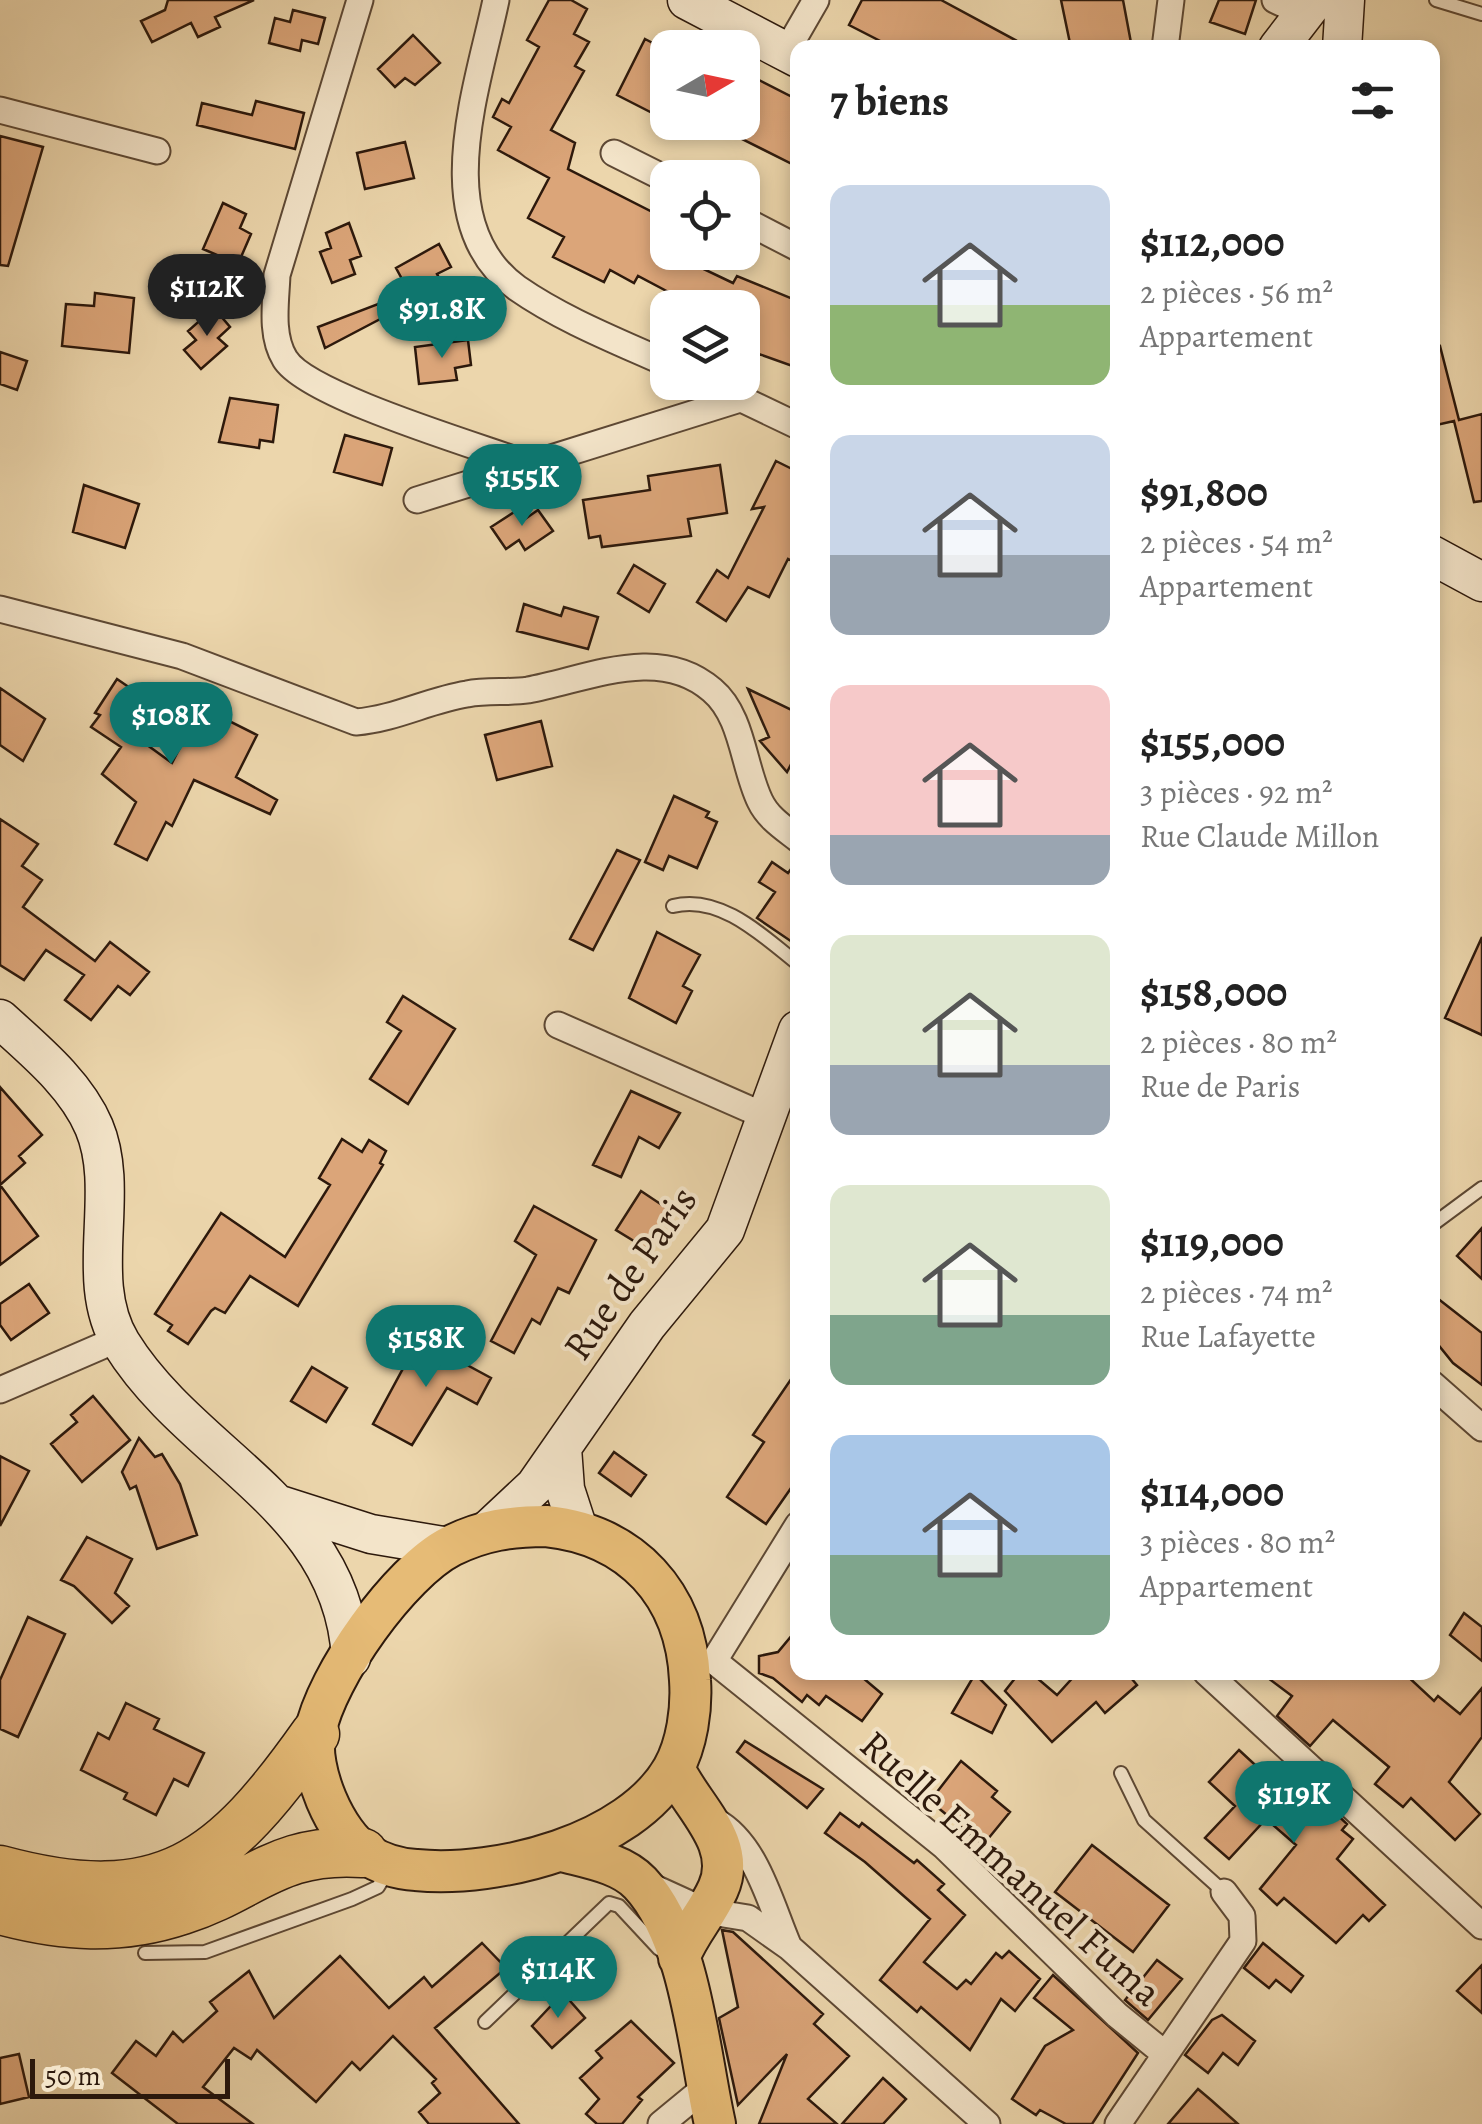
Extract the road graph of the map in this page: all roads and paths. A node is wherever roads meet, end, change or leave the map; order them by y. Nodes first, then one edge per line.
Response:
1 (360, 0) edge
2 (496, 0) edge
3 (687, 0) edge
4 (816, 0) edge
5 (1171, 0) edge
6 (1345, 0) edge
7 (1436, 0) edge
8 (1299, 5) edge
9 (1482, 14) edge
10 (799, 40) edge
11 (1166, 40) edge
12 (1283, 40) edge
13 (1342, 40) edge
14 (790, 54) edge
15 (0, 110) edge
16 (157, 152) dead end
17 (614, 153) dead end
18 (650, 171) edge
19 (760, 229) edge
20 (790, 244) edge
21 (650, 356) edge
22 (737, 400) edge
23 (742, 400) edge
24 (790, 422) edge
25 (530, 465) junction
26 (418, 500) dead end
27 (1440, 559) edge
28 (1440, 570) edge
29 (1482, 582) edge
30 (1482, 592) edge
31 (0, 610) edge
32 (790, 832) edge
33 (673, 906) dead end
34 (790, 958) edge
35 (0, 1019) edge
36 (558, 1026) dead end
37 (790, 1051) edge
38 (765, 1116) junction
39 (1482, 1188) edge
40 (1440, 1220) edge
41 (118, 1339) junction
42 (0, 1390) edge
43 (1440, 1391) edge
44 (1482, 1428) edge
45 (562, 1448) junction
46 (277, 1504) junction
47 (578, 1529) junction
48 (488, 1530) junction
49 (790, 1537) edge
50 (449, 1547) junction
51 (351, 1658) junction
52 (702, 1664) junction
53 (1215, 1680) edge
54 (315, 1734) junction
55 (674, 1768) junction
56 (1122, 1773) dead end
57 (706, 1816) junction
58 (562, 1850) junction
59 (377, 1859) junction
60 (0, 1870) edge
61 (638, 1881) junction
62 (1224, 1892) joint
63 (0, 1910) edge
64 (704, 1912) junction
65 (1482, 1926) edge
66 (790, 1948) junction
67 (145, 1953) dead end
68 (679, 1958) junction
69 (486, 2022) dead end
70 (1166, 2054) junction
71 (711, 2105) edge
72 (661, 2124) edge
73 (987, 2124) edge
74 (1118, 2124) edge

1 - 25 street
2 - 21 street
3 - 14 street
4 - 10 street
5 - 11 street
6 - 13 street
7 - 9 lane
8 - 12 street
15 - 16 street
17 - 18 street
19 - 20 street
22 - 25 street
23 - 24 street
25 - 26 street
27 - 29 street
28 - 30 street
31 - 32 street
33 - 34 lane
35 - 41 street
36 - 38 street
37 - 38 street, Rue de Paris
38 - 45 street, Rue de Paris
39 - 40 lane
41 - 42 street
41 - 46 street
43 - 44 street
45 - 47 street
45 - 48 street, Rue de Paris
46 - 50 street
46 - 51 street
47 - 48 main road
47 - 52 main road
48 - 50 main road
49 - 52 street
50 - 51 main road
51 - 54 main road
52 - 55 main road
52 - 70 street, Ruelle Emmanuel Fuma
53 - 65 street
54 - 59 main road
54 - 60 highway
55 - 57 main road
55 - 58 main road
56 - 62 lane
57 - 64 main road
57 - 66 street
58 - 59 main road
58 - 61 main road
59 - 63 highway
59 - 67 lane
61 - 64 street
61 - 68 main road
62 - 70 street
64 - 66 street
64 - 68 main road
66 - 73 street
68 - 69 lane
68 - 71 main road
70 - 74 street
71 - 72 street

